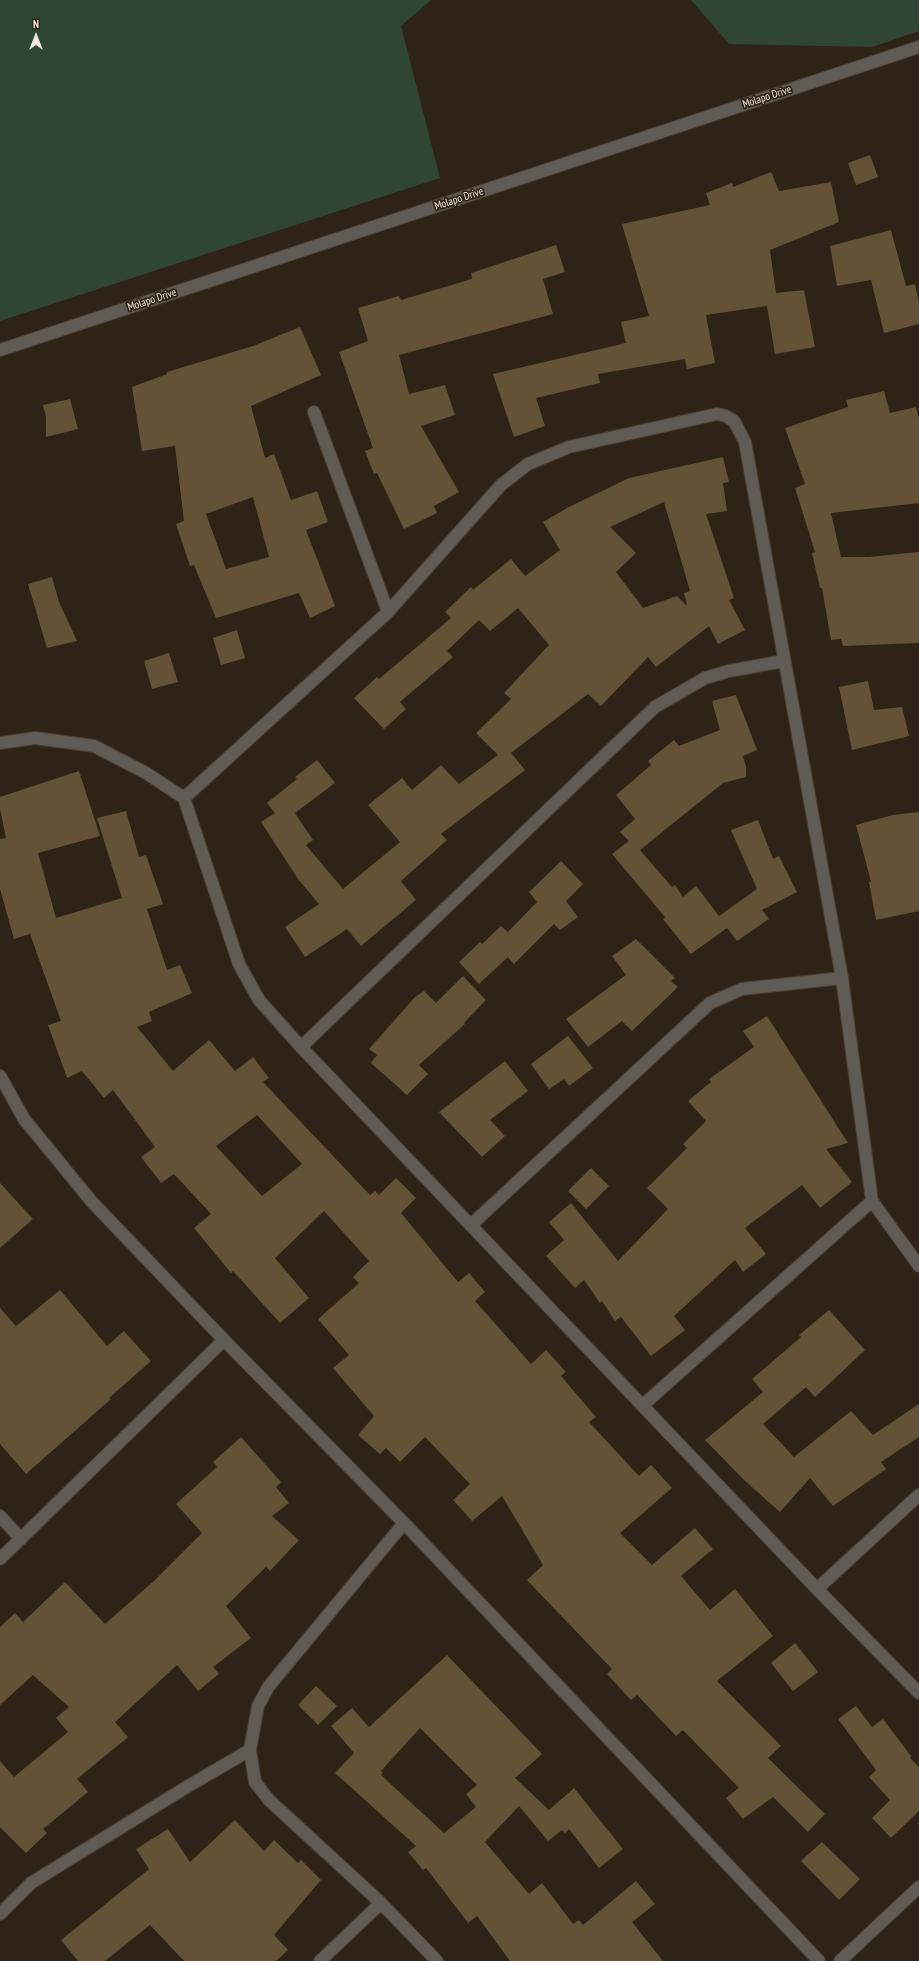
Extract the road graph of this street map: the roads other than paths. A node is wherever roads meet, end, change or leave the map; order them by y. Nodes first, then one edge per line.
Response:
1 (919, 47) edge
2 (0, 350) edge
3 (314, 412) dead end
4 (388, 612) junction
5 (784, 661) junction
6 (0, 743) edge
7 (184, 798) junction
8 (842, 978) junction
9 (301, 1047) junction
10 (0, 1076) edge
11 (872, 1200) junction
12 (471, 1225) junction
13 (919, 1266) edge
14 (224, 1340) junction
15 (643, 1405) junction
16 (919, 1495) edge
17 (0, 1516) edge
18 (404, 1523) junction
19 (21, 1539) junction
20 (0, 1559) edge
21 (817, 1589) junction
22 (919, 1693) edge
23 (250, 1750) junction
24 (919, 1887) edge
25 (381, 1903) junction
26 (0, 1914) edge
27 (320, 1961) edge
28 (437, 1961) edge
29 (819, 1961) edge
30 (840, 1961) edge

1 - 2 street, Molapo Drive
3 - 4 street
4 - 5 street
4 - 7 street
5 - 8 street
5 - 9 street
6 - 7 street
7 - 9 street
8 - 11 street
8 - 12 street
9 - 12 street
10 - 14 street
11 - 13 street
11 - 15 street
12 - 15 street
14 - 18 street
14 - 19 street
15 - 21 street
16 - 21 street
17 - 19 street
18 - 23 street
18 - 29 street
19 - 20 street
21 - 22 street
23 - 25 street
23 - 26 street
24 - 30 street
25 - 27 street
25 - 28 street

